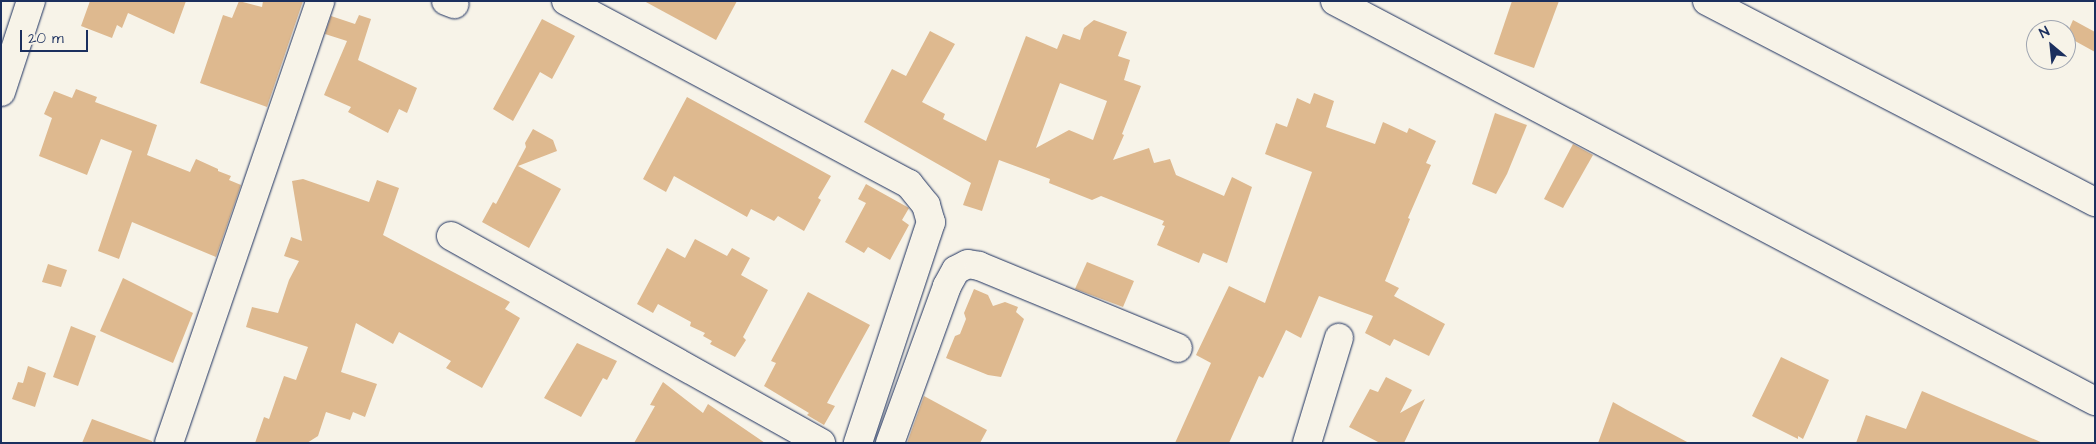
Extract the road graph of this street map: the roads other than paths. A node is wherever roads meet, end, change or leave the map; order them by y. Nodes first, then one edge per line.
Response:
1 (31, 1) edge
2 (320, 1) edge
3 (566, 1) edge
4 (1335, 1) edge
5 (1707, 1) edge
6 (1, 92) edge
7 (2095, 202) edge
8 (451, 236) dead end
9 (1339, 338) dead end
10 (1178, 348) dead end
11 (2095, 401) edge
12 (170, 443) edge
13 (821, 443) edge
14 (858, 443) edge
15 (890, 443) edge
16 (1307, 443) edge

1 - 6 street
2 - 12 street
3 - 14 street
4 - 11 street
5 - 7 street
8 - 13 street
9 - 16 street
10 - 15 street

